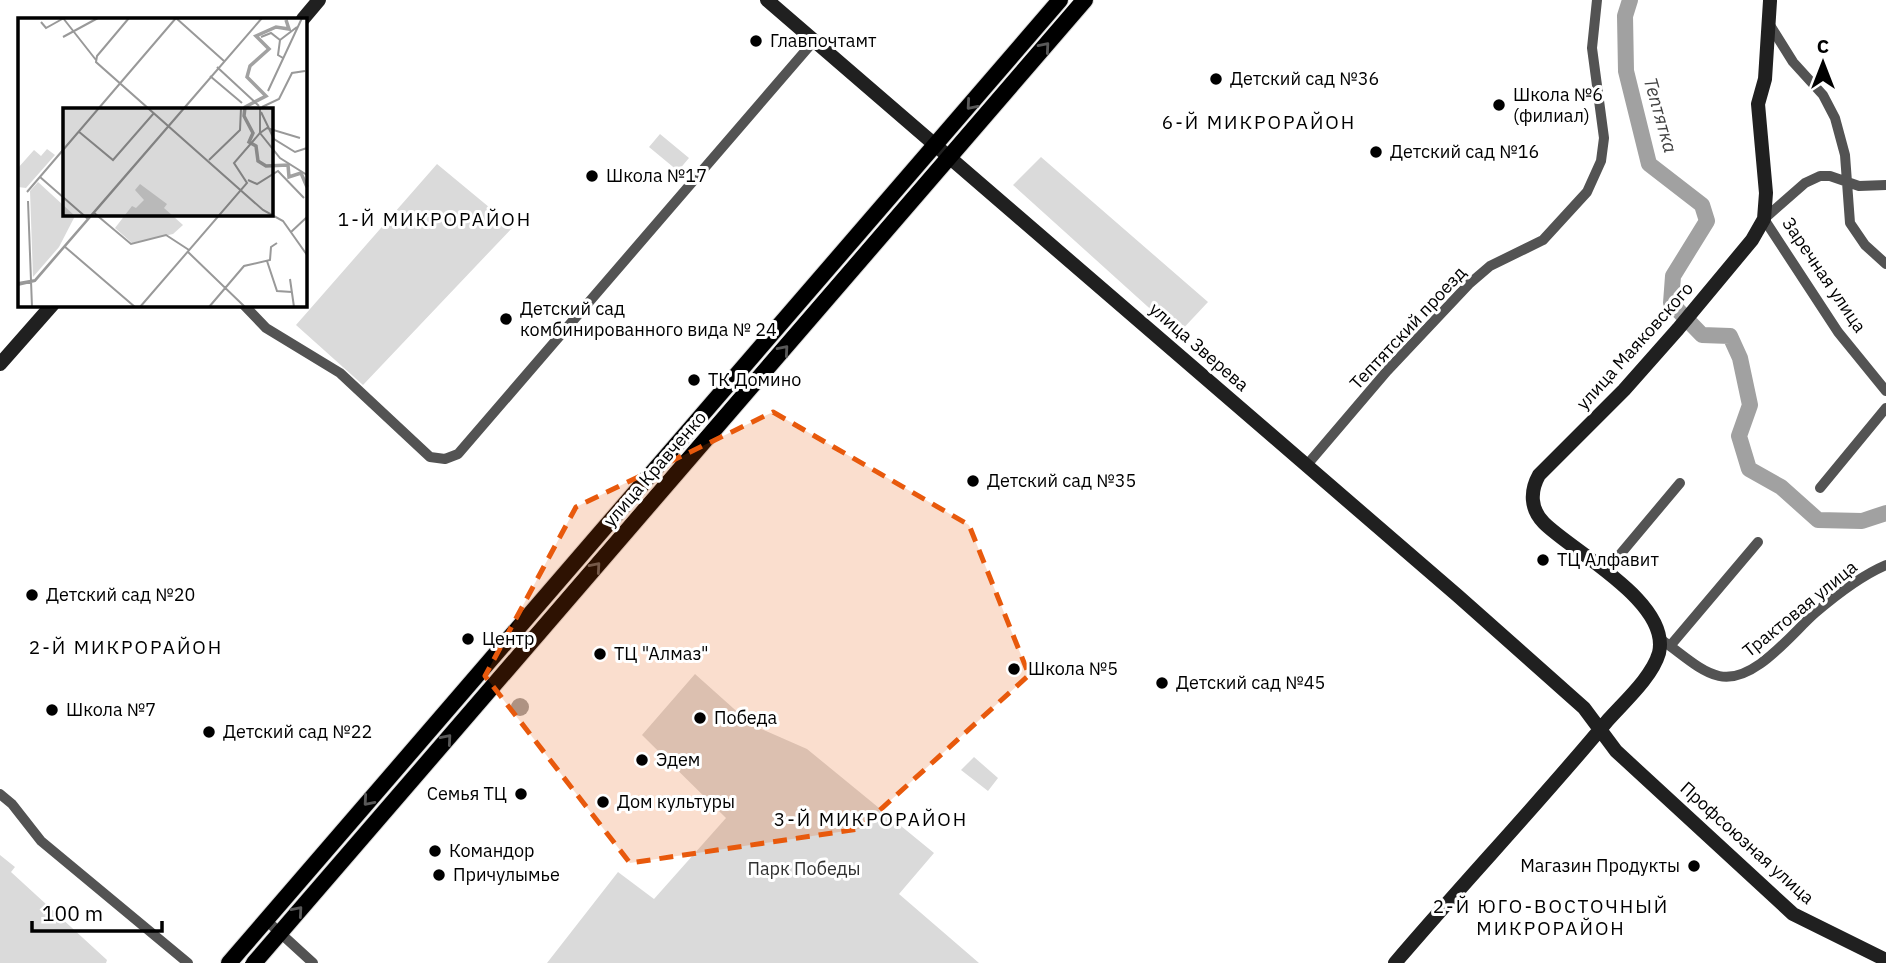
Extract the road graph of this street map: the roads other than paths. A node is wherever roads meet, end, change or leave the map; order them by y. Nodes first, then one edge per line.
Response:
1 (319, 0) edge
2 (766, 0) edge
3 (1060, 0) edge
4 (1085, 0) edge
5 (1597, 0) edge
6 (1769, 0) edge
7 (304, 18) edge
8 (1768, 21) junction
9 (813, 42) junction
10 (993, 79) junction
11 (1007, 91) junction
12 (935, 146) junction
13 (949, 159) junction
14 (1847, 184) junction
15 (1886, 185) edge
16 (1764, 219) junction
17 (862, 231) junction
18 (875, 243) junction
19 (1886, 264) edge
20 (817, 285) junction
21 (830, 297) junction
22 (51, 306) edge
23 (245, 306) edge
24 (790, 316) junction
25 (804, 327) junction
26 (750, 361) junction
27 (0, 364) edge
28 (764, 373) junction
29 (1886, 391) edge
30 (709, 408) junction
31 (1886, 408) edge
32 (724, 420) junction
33 (670, 453) junction
34 (684, 466) junction
35 (1306, 466) junction
36 (1680, 483) dead end
37 (1820, 488) dead end
38 (631, 498) junction
39 (645, 510) junction
40 (1758, 542) dead end
41 (1886, 565) edge
42 (1607, 570) junction
43 (1665, 643) junction
44 (1600, 730) junction
45 (399, 766) junction
46 (414, 778) junction
47 (0, 793) edge
48 (266, 920) junction
49 (279, 933) junction
50 (1886, 960) edge
51 (188, 963) edge
52 (229, 963) edge
53 (254, 963) edge
54 (313, 963) edge
55 (1395, 963) edge

1 - 7 main road
2 - 9 main road, улица Зверева
3 - 10 main road, улица Кравченко
11 -> 4 main road, улица Кравченко
5 - 35 street, Тептятский проезд
6 - 8 main road, Заречная улица
8 - 14 street
8 - 16 main road, Заречная улица
9 - 12 main road, улица Зверева
9 - 23 street
10 - 11 street
10 -> 12 main road, улица Кравченко
11 - 13 main road, улица Кравченко
12 - 13 main road, улица Зверева
12 - 17 main road, улица Кравченко
13 - 18 main road, улица Кравченко
13 - 35 main road, улица Зверева
14 - 15 street
14 - 16 street
14 - 19 street
16 - 29 street, Заречная улица
16 - 42 main road, улица Маяковского
17 - 18 street
17 - 20 main road, улица Кравченко
18 - 21 main road, улица Кравченко
20 - 21 street
20 - 24 main road, улица Кравченко
21 - 25 main road, улица Кравченко
22 - 27 main road
24 - 25 street
24 - 26 main road, улица Кравченко
28 -> 25 main road, улица Кравченко
26 - 28 street
26 - 30 main road, улица Кравченко
28 - 32 main road, улица Кравченко
30 - 32 street
30 - 33 main road, улица Кравченко
31 - 37 street
32 - 34 main road, улица Кравченко
33 - 34 street
33 - 38 main road, улица Кравченко
34 - 39 main road, улица Кравченко
35 - 44 main road, улица Зверева
36 - 42 street
38 - 39 street
38 - 45 main road, улица Кравченко
46 -> 39 main road, улица Кравченко
40 - 43 street
41 - 43 street, Трактовая улица
42 - 43 main road
43 - 44 main road
44 - 50 main road, Профсоюзная улица
44 - 55 main road
45 - 46 street
45 -> 48 main road, улица Кравченко
49 -> 46 main road, улица Кравченко
47 - 51 street
48 - 49 street
48 - 52 main road, улица Кравченко
49 - 53 main road, улица Кравченко
49 - 54 street

